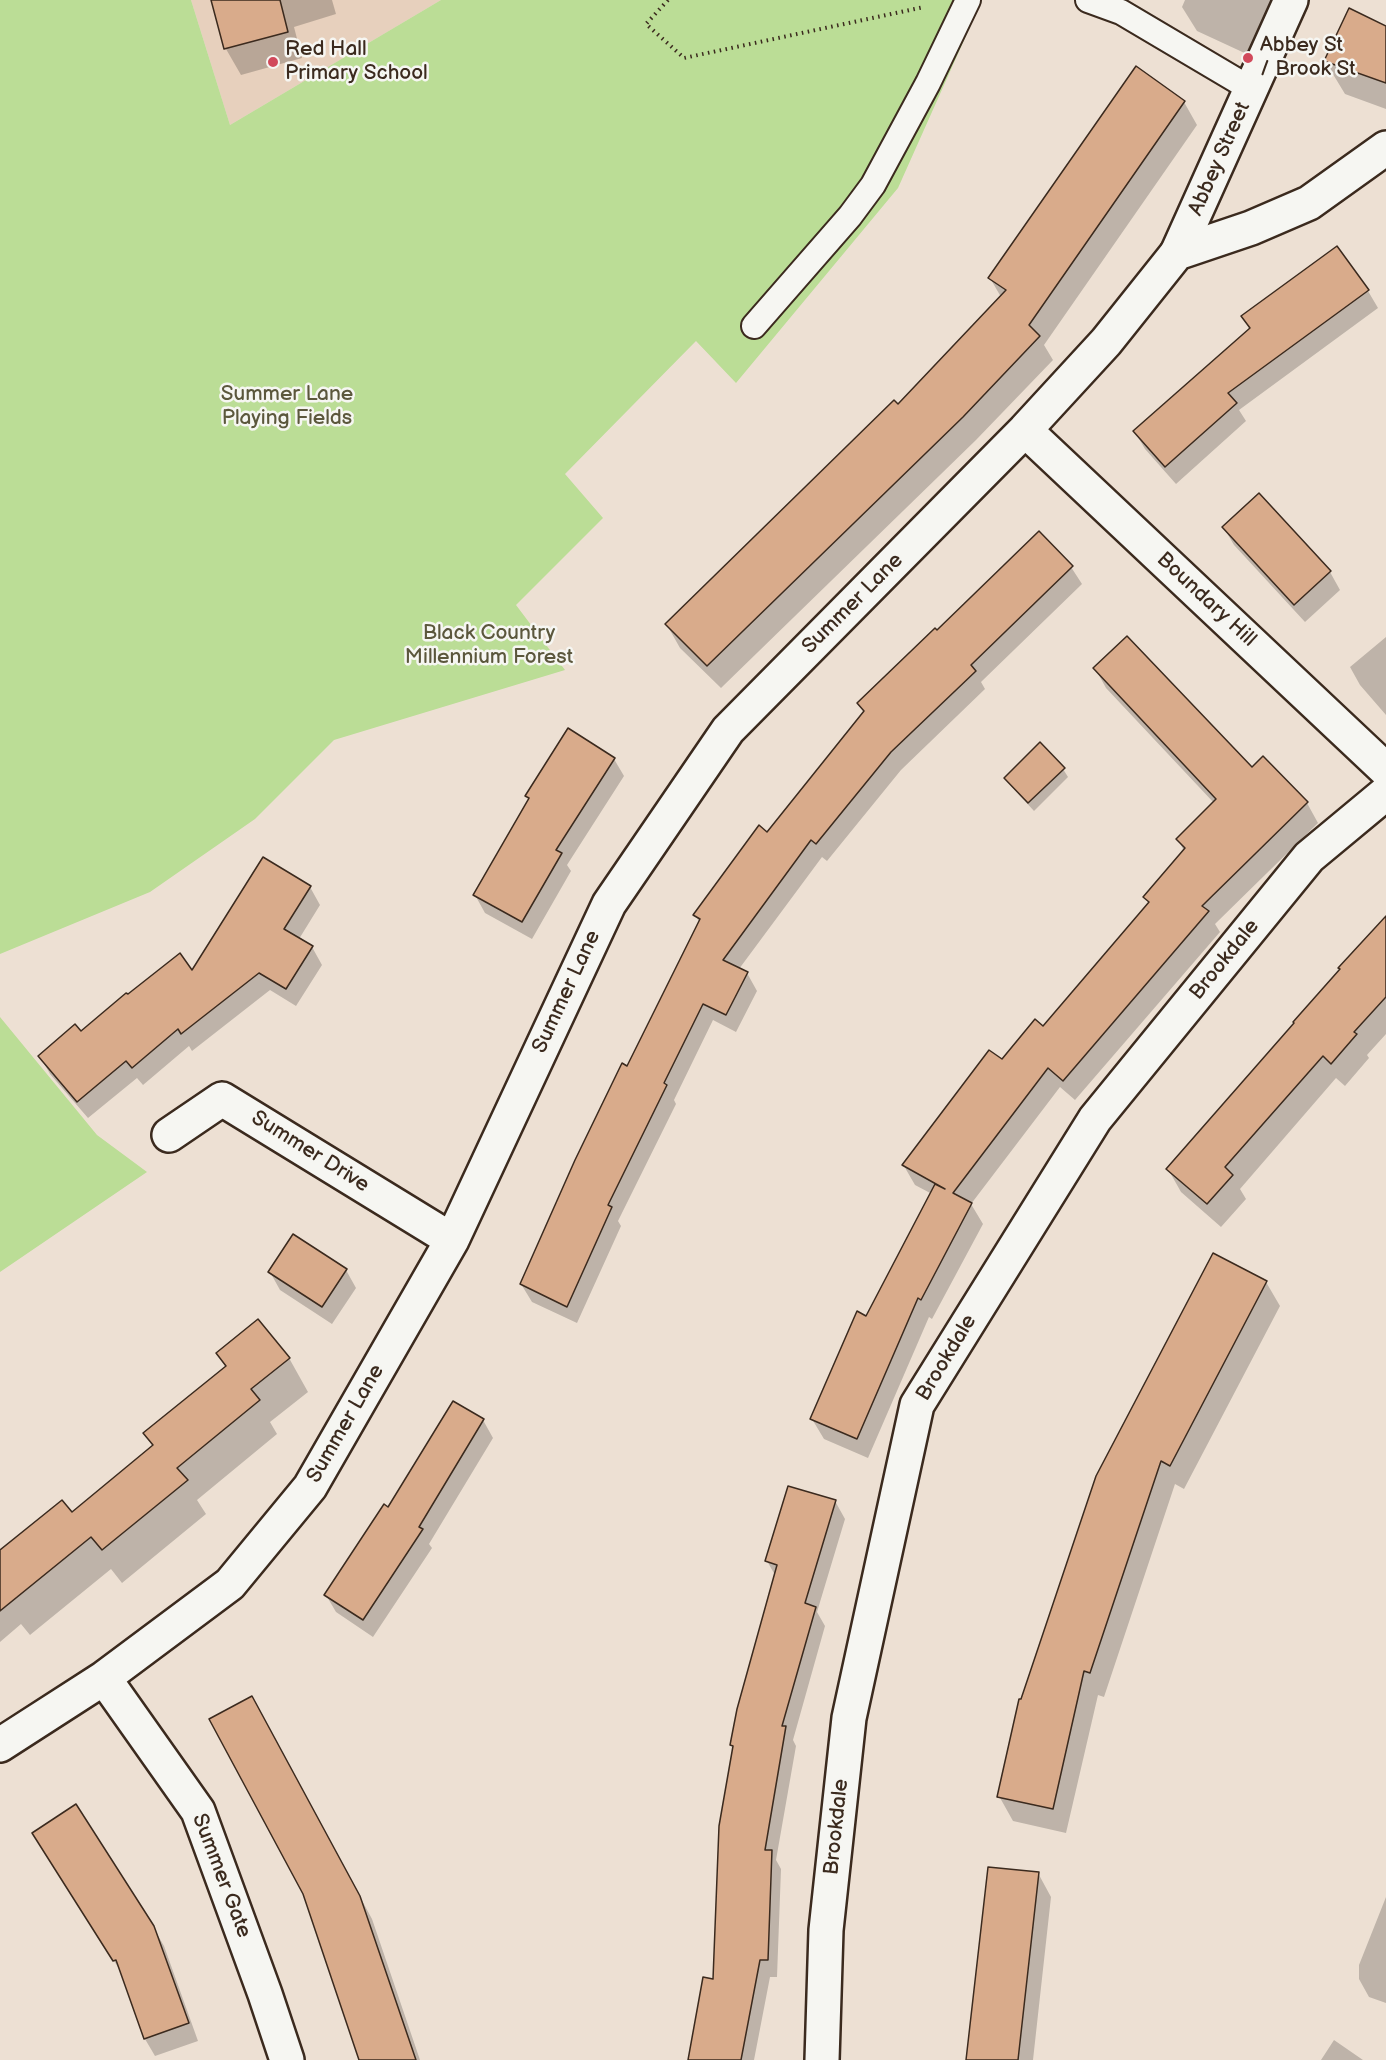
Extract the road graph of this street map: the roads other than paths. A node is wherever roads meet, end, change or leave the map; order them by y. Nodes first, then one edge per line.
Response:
1 (968, 0) edge
2 (1088, 0) edge
3 (1291, 0) edge
4 (1251, 89) junction
5 (1386, 148) edge
6 (1177, 253) junction
7 (754, 326) dead end
8 (1025, 430) junction
9 (1386, 771) edge
10 (1386, 793) edge
11 (169, 1135) dead end
12 (452, 1240) junction
13 (104, 1678) junction
14 (0, 1745) edge
15 (287, 2060) edge
16 (822, 2060) edge

1 - 7 lane
2 - 4 lane
3 - 4 street, Abbey Street
4 - 6 street, Abbey Street
5 - 6 street
6 - 8 street, Summer Lane
8 - 9 street, Boundary Hill
8 - 12 street, Summer Lane
10 - 16 street, Brookdale
11 - 12 street, Summer Drive
12 - 13 street, Summer Lane
13 - 14 street, Summer Lane
13 - 15 street, Summer Gate

